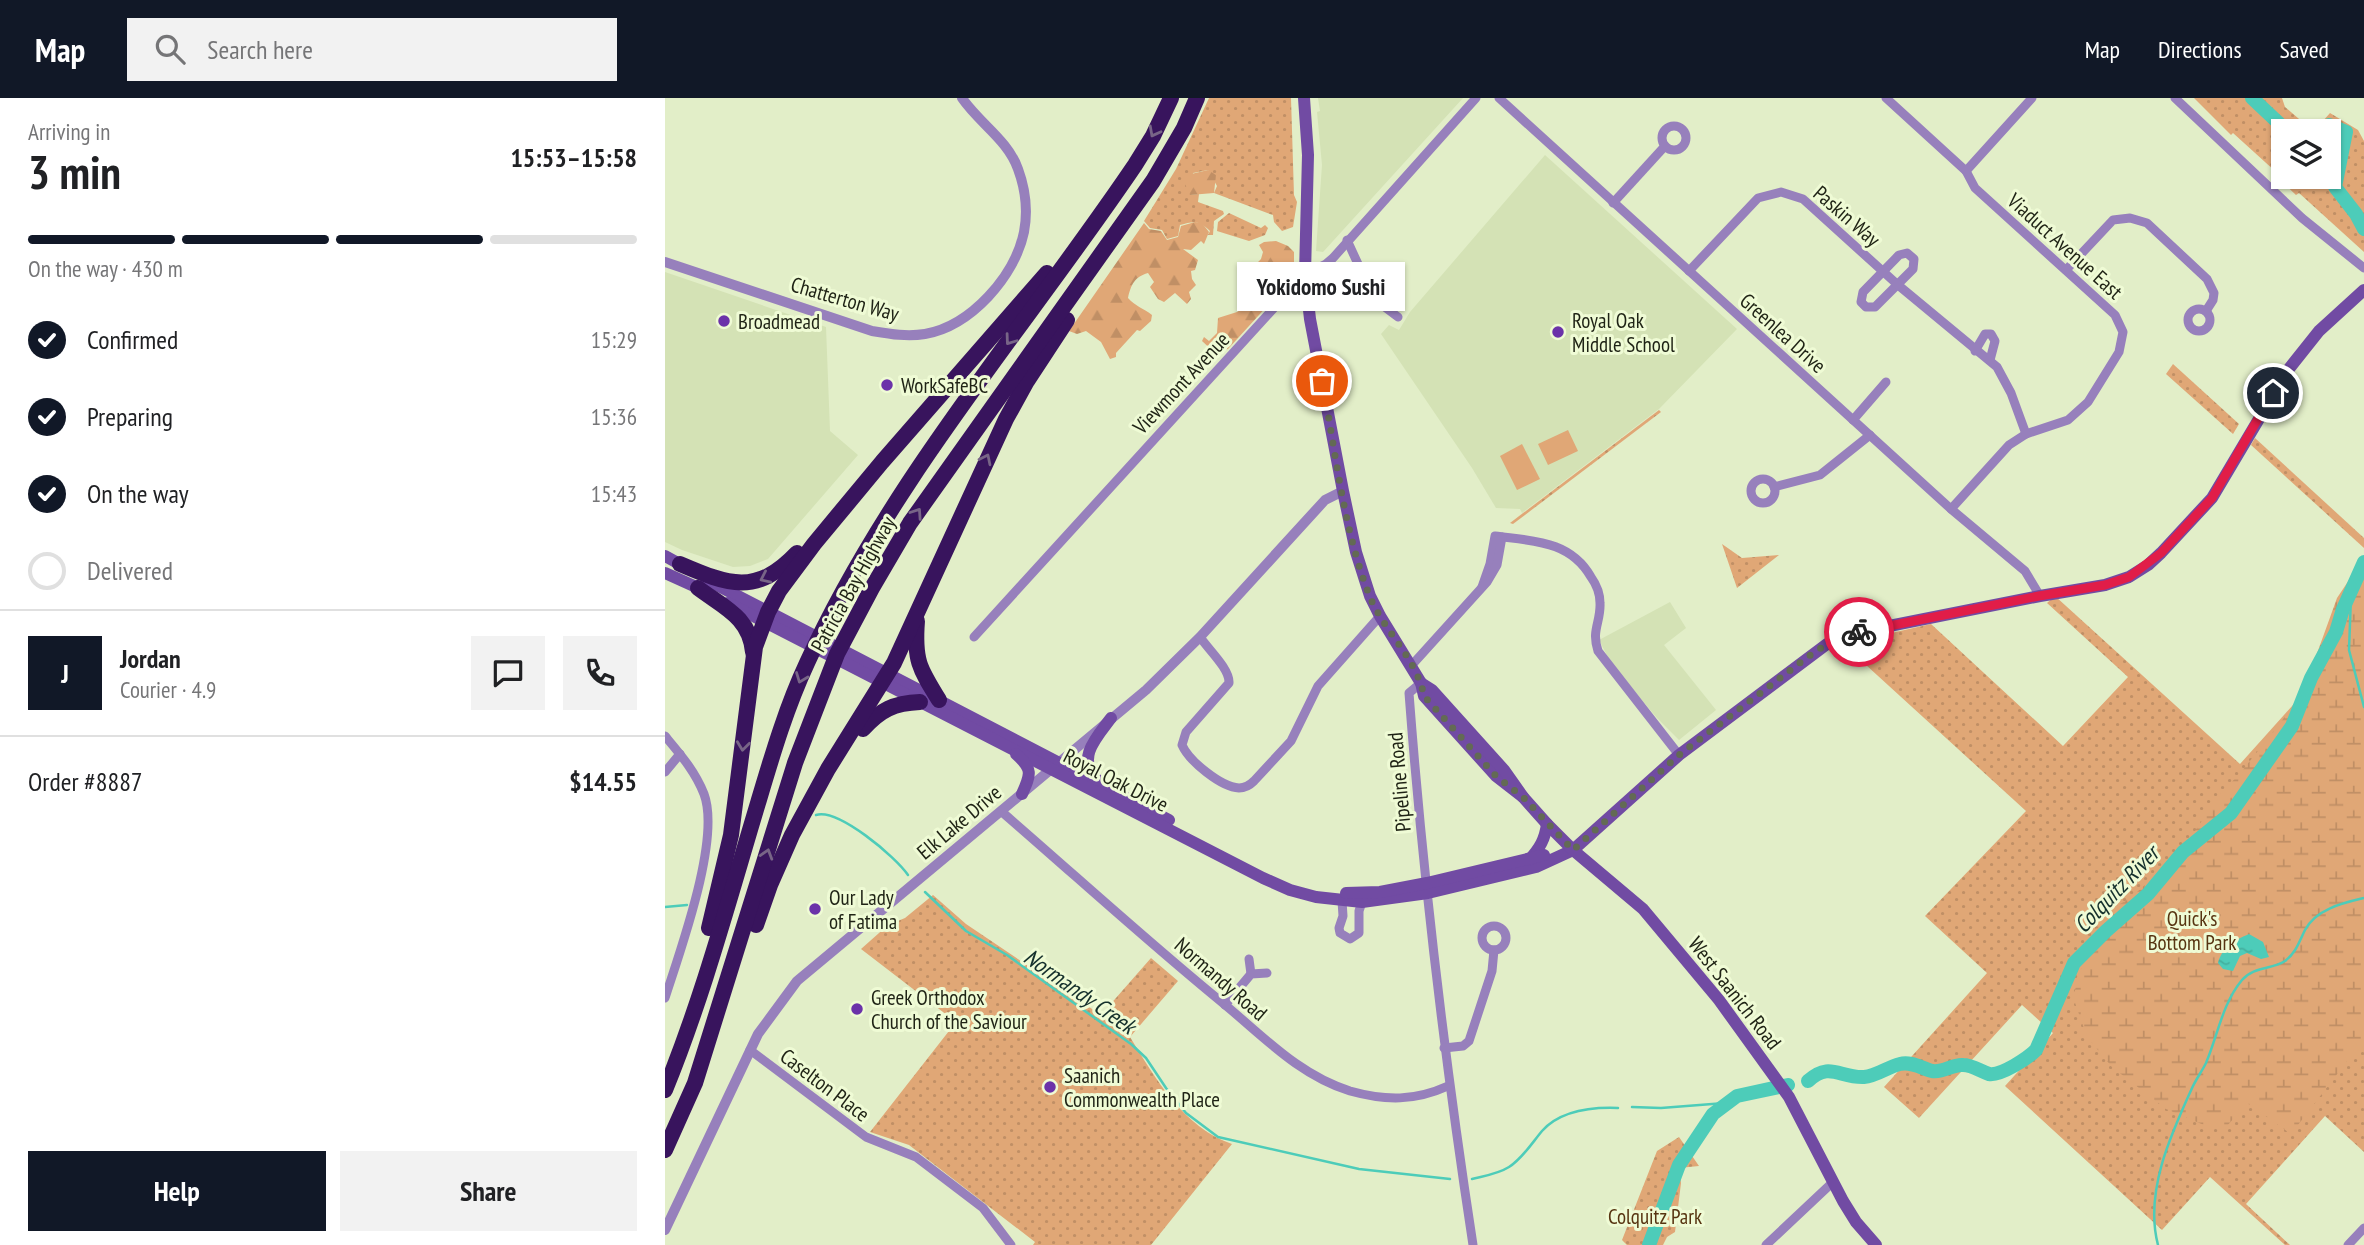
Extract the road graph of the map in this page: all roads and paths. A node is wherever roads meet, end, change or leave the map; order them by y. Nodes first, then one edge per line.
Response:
1 (963, 98) edge
2 (1171, 98) edge
3 (1197, 98) edge
4 (1203, 98) edge
5 (1304, 98) edge
6 (1476, 98) edge
7 (1499, 98) edge
8 (1886, 98) edge
9 (2032, 98) edge
10 (2175, 98) edge
11 (1665, 146) dead end
12 (1135, 165) junction
13 (1966, 171) junction
14 (1613, 203) junction
15 (1347, 240) junction
16 (665, 262) edge
17 (2364, 268) edge
18 (2066, 270) junction
19 (1689, 271) junction
20 (1884, 273) junction
21 (1305, 274) junction
22 (1898, 285) junction
23 (2364, 290) edge
24 (1281, 300) junction
25 (1308, 308) junction
26 (2206, 311) dead end
27 (1398, 317) dead end
28 (1975, 351) junction
29 (1990, 360) junction
30 (1887, 382) dead end
31 (1853, 419) junction
32 (2026, 434) junction
33 (1870, 435) junction
34 (882, 462) junction
35 (1774, 487) dead end
36 (1343, 491) junction
37 (1951, 509) junction
38 (665, 556) edge
39 (680, 564) junction
40 (665, 573) edge
41 (698, 588) junction
42 (2039, 596) junction
43 (917, 611) junction
44 (1380, 616) junction
45 (766, 617) junction
46 (974, 637) dead end
47 (1199, 637) junction
48 (754, 654) junction
49 (1411, 666) junction
50 (885, 680) junction
51 (1421, 683) junction
52 (939, 700) junction
53 (920, 702) junction
54 (1111, 718) junction
55 (665, 736) edge
56 (1005, 745) junction
57 (680, 754) junction
58 (1679, 755) junction
59 (1057, 766) junction
60 (665, 772) edge
61 (1100, 783) junction
62 (818, 790) junction
63 (1022, 794) junction
64 (1002, 812) junction
65 (1547, 824) junction
66 (1569, 847) junction
67 (1529, 860) junction
68 (1427, 888) junction
69 (1342, 901) junction
70 (1362, 902) junction
71 (1494, 950) dead end
72 (1249, 959) dead end
73 (1267, 973) dead end
74 (1251, 974) junction
75 (665, 998) edge
76 (1225, 1005) junction
77 (1444, 1048) junction
78 (750, 1050) junction
79 (665, 1070) edge
80 (695, 1083) junction
81 (1448, 1086) junction
82 (665, 1090) edge
83 (665, 1150) edge
84 (1833, 1182) junction
85 (2364, 1228) edge
86 (665, 1230) edge
87 (1011, 1245) edge
88 (1473, 1245) edge
89 (1766, 1245) edge
90 (1876, 1245) edge
91 (2348, 1245) edge

1 - 16 street, Chatterton Way
2 -> 12 highway, Patricia Bay Highway
80 -> 3 highway, Patricia Bay Highway
43 -> 4 highway
5 - 21 main road, West Saanich Road
6 - 15 street, Viewmont Avenue
7 - 14 street, Greenlea Drive
8 - 13 street, Viaduct Avenue East
9 - 13 street
10 - 17 street
11 - 14 street
12 - 34 highway
12 -> 82 highway, Patricia Bay Highway
13 - 18 street, Viaduct Avenue East
14 - 19 street, Greenlea Drive
15 - 21 street, Viewmont Avenue
15 - 27 street
18 - 26 street
18 - 32 street, Viaduct Avenue East
19 - 20 street, Paskin Way
19 - 31 street, Greenlea Drive
20 - 22 street, Paskin Way
20 - 22 street, Paskin Way
20 - 22 street, Paskin Way
21 - 24 street, Viewmont Avenue
21 - 25 main road, West Saanich Road
22 - 28 street, Paskin Way
23 - 42 main road
24 - 25 street
24 - 46 street, Viewmont Avenue
25 - 36 main road, West Saanich Road
28 - 29 street, Paskin Way
28 - 29 street, Paskin Way
29 - 32 street, Paskin Way
30 - 31 street
31 - 33 street, Greenlea Drive
32 - 37 street, Viaduct Avenue East
33 - 35 street
33 - 37 street, Greenlea Drive
34 -> 39 highway
34 - 45 highway
36 - 44 main road, West Saanich Road
36 - 47 street, Elk Lake Drive
37 - 42 street, Greenlea Drive
38 - 39 main road, Royal Oak Drive
39 - 45 main road, Royal Oak Drive
40 - 41 main road, Royal Oak Drive
41 - 45 main road, Royal Oak Drive
41 - 48 highway
42 - 58 main road
43 - 50 highway
43 - 52 highway
44 - 47 street
44 - 49 main road, West Saanich Road
45 - 48 highway
45 - 50 main road, Royal Oak Drive
47 - 54 street, Elk Lake Drive
48 -> 79 highway
49 - 51 main road, West Saanich Road
49 - 58 street
50 - 52 main road, Royal Oak Drive
50 - 53 main road, Royal Oak Drive
50 - 62 highway
51 - 65 main road, West Saanich Road
51 - 68 street, Pipeline Road
52 - 59 main road, Royal Oak Drive
53 - 56 main road, Royal Oak Drive
53 - 62 highway
54 - 59 street, Elk Lake Drive
54 - 61 main road
55 - 57 street
56 - 59 main road, Royal Oak Drive
56 - 63 main road
57 - 60 street
57 - 75 street
58 - 66 main road
59 - 61 main road, Royal Oak Drive
59 - 63 street, Elk Lake Drive
59 - 69 main road, Royal Oak Drive
61 - 68 main road, Royal Oak Drive
62 - 80 highway
63 - 64 street, Elk Lake Drive
64 - 76 street, Normandy Road
64 - 78 street, Elk Lake Drive
65 - 66 main road, West Saanich Road
65 - 67 main road
66 - 67 main road, Royal Oak Drive
66 - 68 main road, Royal Oak Drive
66 - 84 main road, West Saanich Road
67 - 68 main road, Royal Oak Drive
68 - 70 main road, Royal Oak Drive
68 - 77 street
69 - 70 main road, Royal Oak Drive
69 - 70 street
71 - 77 street
72 - 74 street
73 - 74 street
74 - 76 street
76 - 81 street, Normandy Road
77 - 81 street
78 - 86 street, Elk Lake Drive
78 - 87 street, Caselton Place
80 - 83 highway, Patricia Bay Highway
81 - 88 street
84 - 89 street
84 - 90 main road, West Saanich Road
85 - 91 street

